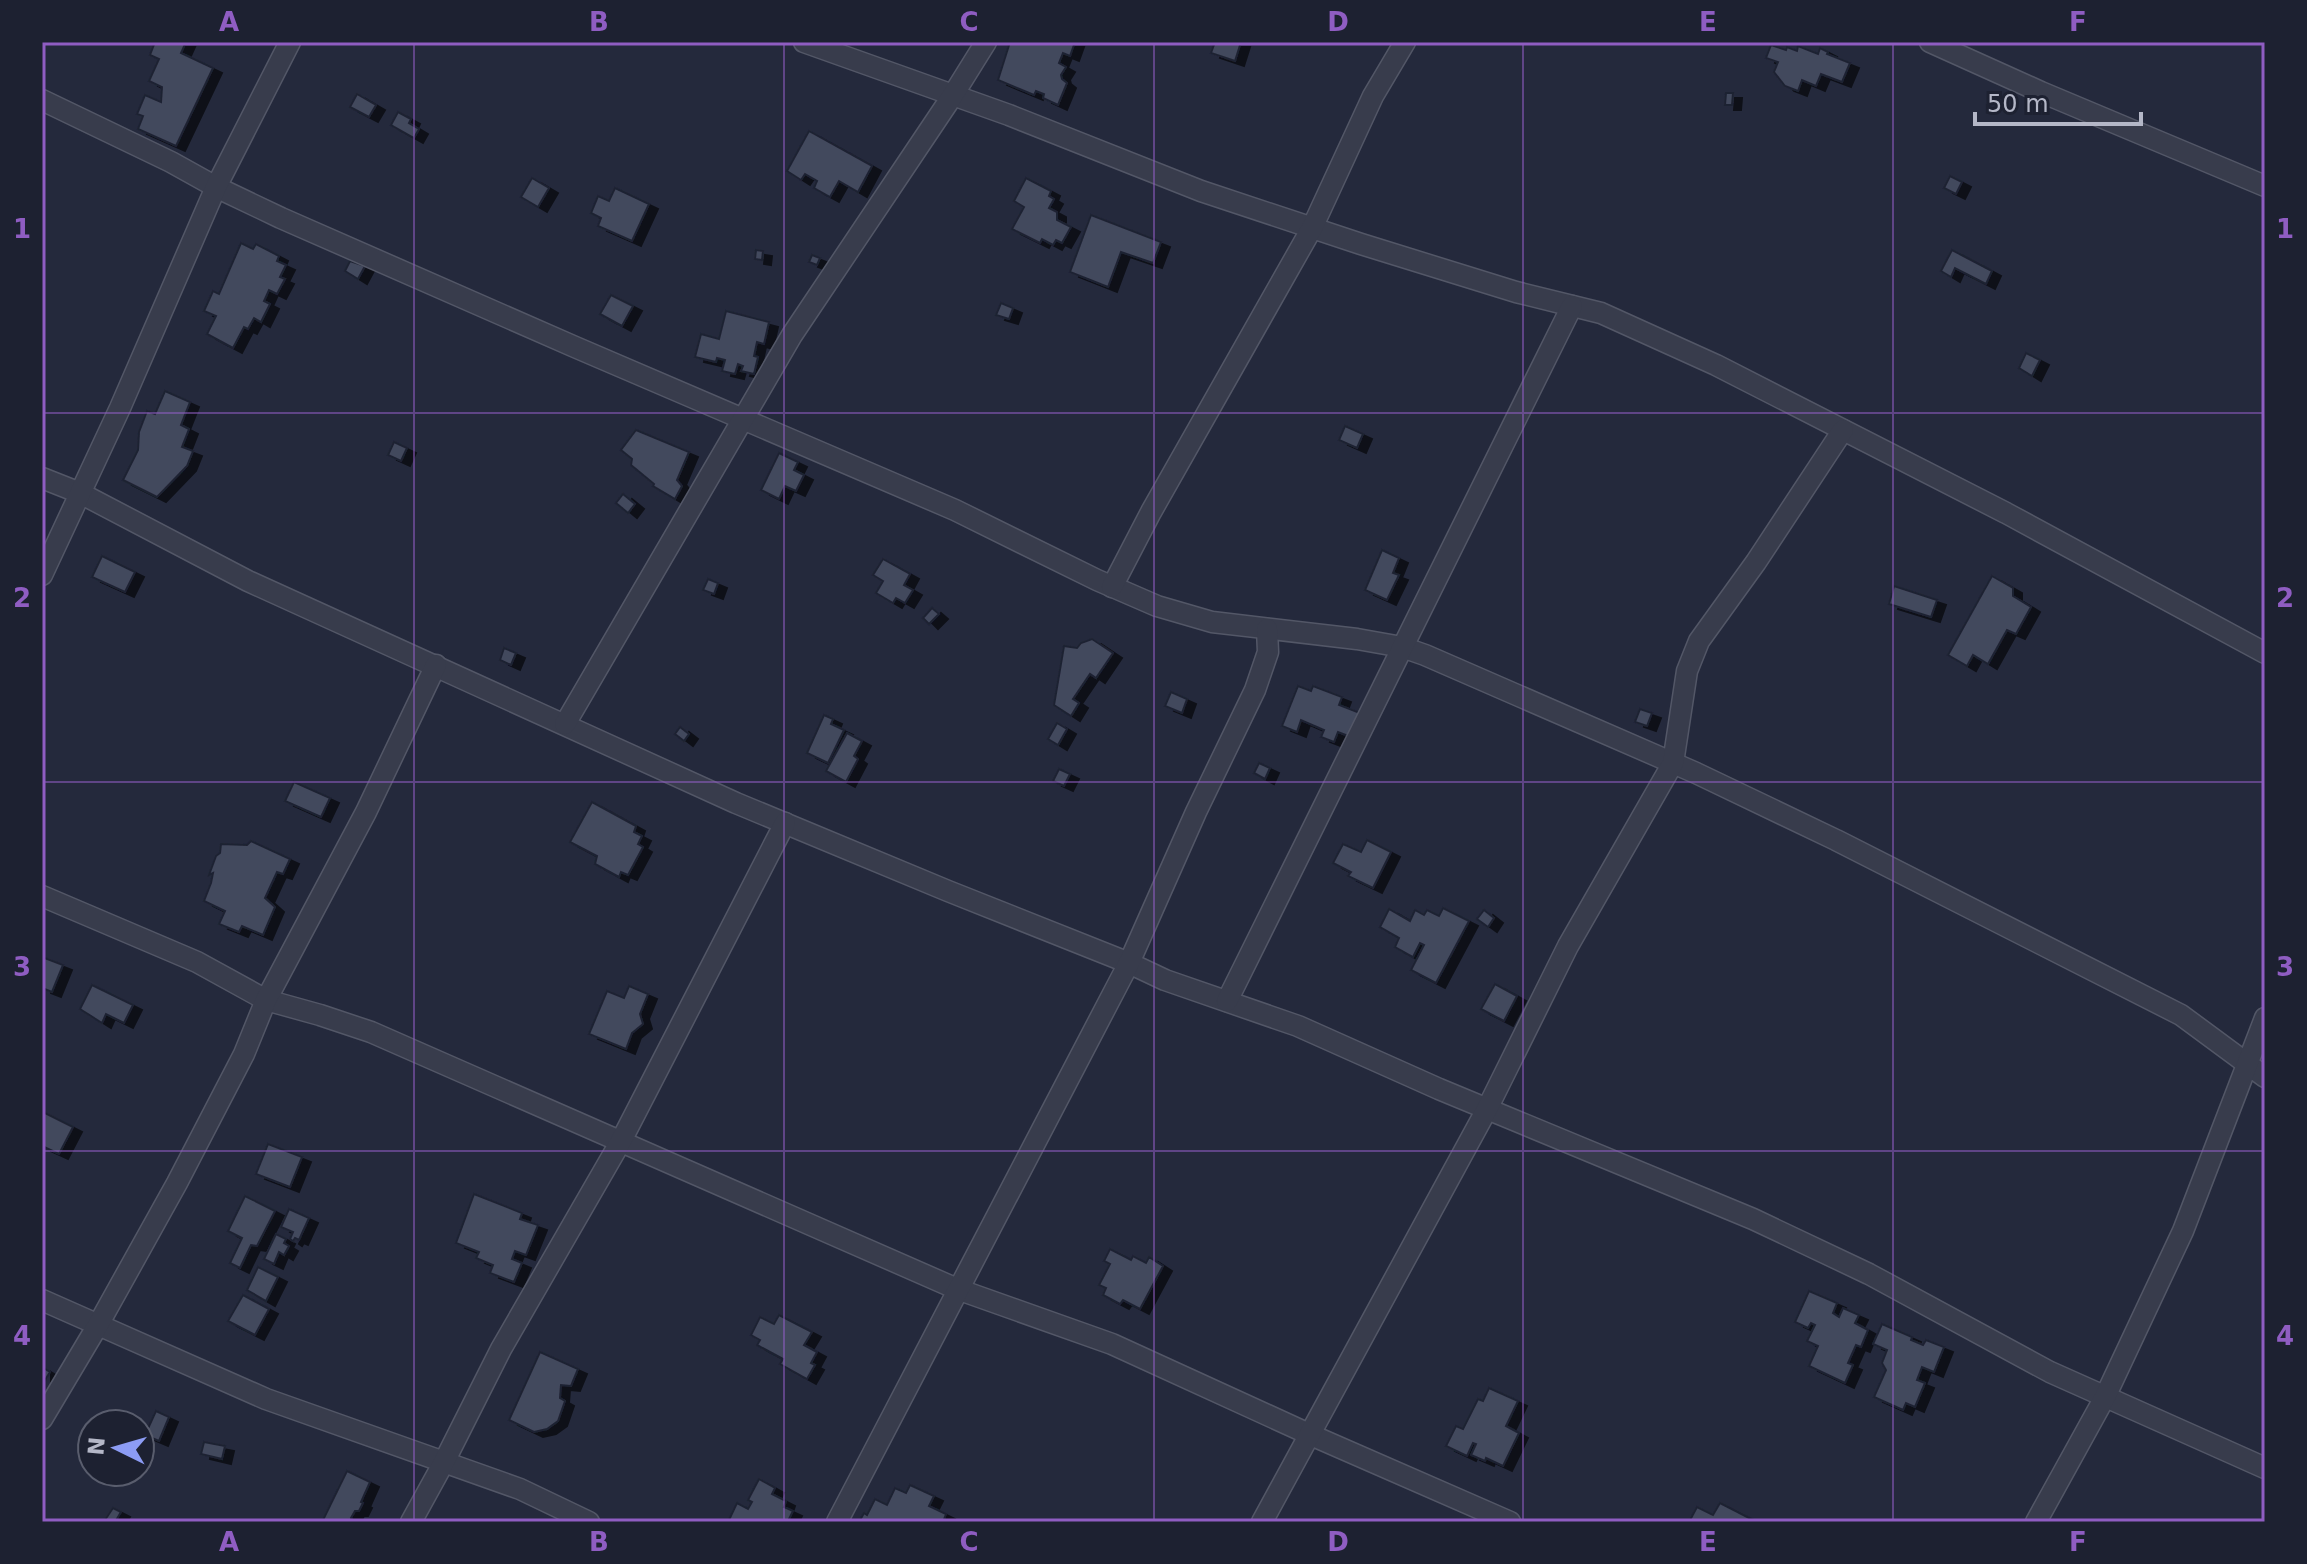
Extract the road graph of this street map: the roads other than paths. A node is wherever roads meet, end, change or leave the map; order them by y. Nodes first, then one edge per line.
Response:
1 (290, 42) edge
2 (804, 42) edge
3 (986, 42) edge
4 (1405, 42) edge
5 (1930, 42) edge
6 (953, 95) junction
7 (42, 100) edge
8 (2265, 186) edge
9 (216, 187) junction
10 (1312, 228) junction
11 (1572, 306) junction
12 (744, 418) junction
13 (1843, 430) junction
14 (42, 478) edge
15 (80, 493) junction
16 (42, 575) edge
17 (1112, 587) junction
18 (1267, 629) junction
19 (1402, 647) junction
20 (2265, 653) edge
21 (436, 665) junction
22 (565, 724) junction
23 (1673, 763) junction
24 (785, 823) junction
25 (42, 896) edge
26 (1129, 963) junction
27 (266, 1000) junction
28 (1227, 1001) junction
29 (2265, 1018) edge
30 (2257, 1071) edge
31 (1487, 1109) junction
32 (621, 1141) junction
33 (957, 1289) junction
34 (42, 1300) edge
35 (98, 1325) junction
36 (2105, 1397) junction
37 (42, 1419) edge
38 (1311, 1435) junction
39 (444, 1462) junction
40 (2265, 1468) edge
41 (411, 1522) edge
42 (589, 1522) edge
43 (837, 1522) edge
44 (1262, 1522) edge
45 (1510, 1522) edge
46 (2036, 1522) edge

1 - 9 street
2 - 6 street
3 - 6 street
4 - 10 street
5 - 8 street
6 - 10 street
6 - 12 street
7 - 9 street
9 - 12 street
9 - 15 street
10 - 11 street
10 - 17 street
11 - 13 street
11 - 19 street
12 - 17 street
12 - 22 street
13 - 20 street
13 - 23 street
14 - 15 street
15 - 16 street
15 - 21 street
17 - 18 street
18 - 19 street
18 - 26 street
19 - 23 street
19 - 28 street
21 - 22 street
21 - 27 street
22 - 24 street
23 - 30 street
23 - 31 street
24 - 26 street
24 - 32 street
25 - 27 street
26 - 28 street
26 - 33 street
27 - 32 street
27 - 35 street
28 - 31 street
29 - 30 street
30 - 36 street
31 - 36 street
31 - 38 street
32 - 33 street
32 - 39 street
33 - 38 street
33 - 43 street
34 - 35 street
35 - 37 street
35 - 39 street
36 - 40 street
36 - 46 street
38 - 44 street
38 - 45 street
39 - 41 street
39 - 42 street

